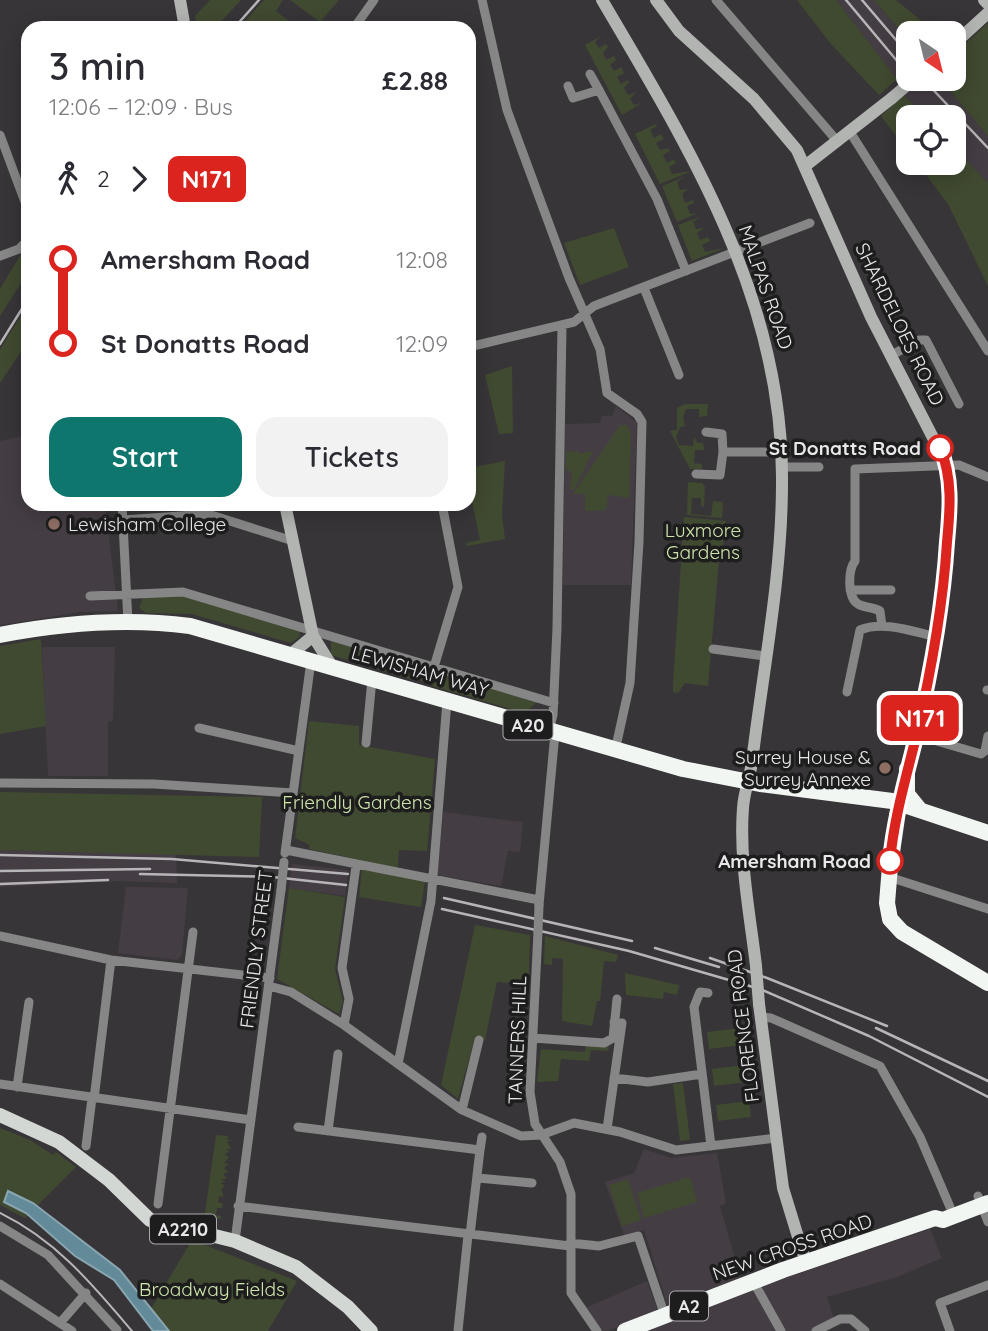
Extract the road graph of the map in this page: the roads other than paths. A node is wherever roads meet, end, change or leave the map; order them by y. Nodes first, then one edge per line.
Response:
1 (180, 0) edge
2 (376, 0) edge
3 (482, 0) edge
4 (602, 0) edge
5 (656, 0) edge
6 (716, 0) edge
7 (984, 0) edge
8 (988, 4) edge
9 (988, 13) edge
10 (184, 21) edge
11 (359, 21) edge
12 (966, 33) edge
13 (590, 74) dead end
14 (568, 86) dead end
15 (599, 90) junction
16 (900, 91) edge
17 (850, 132) junction
18 (0, 135) edge
19 (838, 142) junction
20 (805, 166) junction
21 (21, 191) edge
22 (810, 223) dead end
23 (21, 247) edge
24 (736, 253) junction
25 (0, 256) edge
26 (686, 271) junction
27 (644, 288) junction
28 (583, 314) junction
29 (562, 326) junction
30 (476, 344) edge
31 (988, 351) edge
32 (892, 355) junction
33 (680, 375) dead end
34 (959, 404) dead end
35 (706, 432) dead end
36 (723, 452) junction
37 (781, 452) junction
38 (947, 465) junction
39 (782, 467) junction
40 (819, 467) dead end
41 (696, 474) dead end
42 (988, 477) edge
43 (122, 511) edge
44 (192, 511) edge
45 (212, 511) edge
46 (287, 511) edge
47 (443, 511) edge
48 (123, 520) junction
49 (293, 541) junction
50 (850, 590) junction
51 (891, 590) dead end
52 (127, 594) junction
53 (90, 596) dead end
54 (128, 622) junction
55 (882, 626) junction
56 (313, 633) junction
57 (0, 635) edge
58 (937, 637) junction
59 (713, 649) dead end
60 (290, 654) junction
61 (765, 656) junction
62 (311, 661) junction
63 (434, 667) junction
64 (333, 668) junction
65 (372, 679) junction
66 (847, 692) dead end
67 (447, 701) junction
68 (554, 703) junction
69 (199, 728) dead end
70 (552, 732) junction
71 (916, 736) junction
72 (988, 736) edge
73 (366, 743) dead end
74 (299, 751) junction
75 (615, 751) junction
76 (907, 769) junction
77 (747, 782) junction
78 (0, 783) edge
79 (293, 793) junction
80 (880, 802) junction
81 (899, 804) junction
82 (921, 811) junction
83 (988, 833) edge
84 (286, 850) junction
85 (891, 854) junction
86 (356, 866) junction
87 (889, 877) junction
88 (432, 879) junction
89 (539, 902) junction
90 (988, 908) edge
91 (193, 932) dead end
92 (0, 936) edge
93 (111, 960) junction
94 (189, 970) junction
95 (269, 982) junction
96 (988, 983) edge
97 (708, 993) dead end
98 (617, 999) dead end
99 (29, 1002) dead end
100 (761, 1017) junction
101 (614, 1021) junction
102 (344, 1026) junction
103 (533, 1038) junction
104 (479, 1040) dead end
105 (338, 1054) dead end
106 (398, 1064) junction
107 (702, 1074) junction
108 (614, 1078) junction
109 (0, 1084) edge
110 (16, 1087) junction
111 (93, 1096) junction
112 (171, 1108) junction
113 (462, 1110) junction
114 (0, 1115) edge
115 (251, 1120) junction
116 (298, 1127) dead end
117 (607, 1129) junction
118 (328, 1131) junction
119 (541, 1135) junction
120 (482, 1137) dead end
121 (776, 1138) junction
122 (86, 1146) dead end
123 (711, 1146) junction
124 (480, 1150) junction
125 (478, 1178) junction
126 (533, 1183) dead end
127 (984, 1199) edge
128 (158, 1204) dead end
129 (238, 1206) junction
130 (950, 1207) junction
131 (935, 1218) junction
132 (988, 1222) edge
133 (0, 1226) edge
134 (469, 1235) junction
135 (235, 1241) junction
136 (570, 1245) junction
137 (806, 1262) junction
138 (753, 1281) junction
139 (0, 1284) edge
140 (988, 1286) edge
141 (86, 1293) junction
142 (664, 1316) junction
143 (60, 1323) junction
144 (117, 1330) edge
145 (72, 1331) edge
146 (371, 1331) edge
147 (458, 1331) edge
148 (597, 1331) edge
149 (625, 1331) edge
150 (781, 1331) edge
151 (816, 1331) edge
152 (865, 1331) edge
153 (950, 1331) edge

1 - 10 street
2 - 11 street
3 - 28 street
4 - 24 street, MALPAS ROAD
5 - 20 street, SHARDELOES ROAD
6 - 19 street
7 - 8 street
9 - 12 street
13 - 15 street
14 - 15 street
15 - 26 street
16 - 17 street, bridge
17 - 19 street
17 - 31 street
18 - 21 street
19 - 20 street
20 - 32 street, SHARDELOES ROAD
22 - 24 street
23 - 25 street
24 - 26 street
24 - 37 street, MALPAS ROAD
26 - 27 street
27 - 28 street
27 - 33 street
28 - 29 street
28 - 75 street
29 - 30 street
29 - 68 street, TANNERS HILL
32 - 34 street
32 - 38 street, SHARDELOES ROAD
35 - 36 street
36 - 37 street
36 - 41 street
37 - 39 street, MALPAS ROAD
38 - 42 street
38 - 50 street
38 - 58 street, SHARDELOES ROAD
39 - 40 street
39 - 61 street, MALPAS ROAD
43 - 48 street
44 - 48 street
45 - 49 street
46 - 49 street
47 - 63 street
48 - 52 street
49 - 56 street
50 - 51 street
50 - 55 street
52 - 53 street, LEWISHAM WAY
52 - 54 street
52 - 56 street, LEWISHAM WAY
54 - 57 highway, LEWISHAM WAY / A20
54 - 60 highway, LEWISHAM WAY / A20
55 - 58 street
55 - 66 street
56 - 60 street
56 - 62 street
56 - 63 street, LEWISHAM WAY
56 - 64 street
58 - 71 street, SHARDELOES ROAD
59 - 61 street
60 - 62 highway, LEWISHAM WAY / A20
61 - 77 street, MALPAS ROAD
62 - 64 highway, LEWISHAM WAY / A20
62 - 74 street, FRIENDLY STREET
63 - 68 street, LEWISHAM WAY
64 - 65 highway, LEWISHAM WAY / A20
65 - 67 highway, LEWISHAM WAY / A20
65 - 73 street
67 - 70 highway, LEWISHAM WAY / A20
67 - 88 street
68 - 70 street, TANNERS HILL
69 - 74 street
70 - 75 highway, LEWISHAM WAY / A20
70 - 89 street, TANNERS HILL
71 - 72 street
71 - 76 street, SHARDELOES ROAD
74 - 79 street, FRIENDLY STREET
75 - 77 highway, LEWISHAM WAY / A20
76 - 81 street, SHARDELOES ROAD
76 - 82 highway
77 - 80 highway, LEWISHAM WAY / A20
77 - 100 street, FLORENCE ROAD, bridge
78 - 79 street
79 - 84 street, FRIENDLY STREET
80 - 81 highway, LEWISHAM WAY / A20
80 - 85 highway
81 - 82 highway, LEWISHAM WAY / A20
81 - 85 highway
82 - 83 highway, LEWISHAM WAY / A20
84 - 86 street
84 - 95 street, FRIENDLY STREET, bridge
85 - 87 highway
86 - 88 street
86 - 102 street
87 - 90 street
87 - 96 highway
88 - 89 street
88 - 106 street
89 - 103 street, TANNERS HILL, bridge
91 - 94 street
92 - 93 street
93 - 94 street
93 - 111 street
94 - 95 street
94 - 112 street
95 - 102 street
95 - 115 street, FRIENDLY STREET
97 - 107 street
98 - 101 street
99 - 110 street
100 - 121 street, FLORENCE ROAD
100 - 130 street
101 - 103 street
101 - 108 street
102 - 106 street
103 - 119 street, TANNERS HILL
104 - 113 street
105 - 118 street
106 - 113 street
107 - 108 street
107 - 123 street
108 - 117 street
109 - 110 street
110 - 111 street
111 - 112 street
111 - 122 street
112 - 115 street
112 - 128 street
113 - 119 street
114 - 135 main road, A2210
115 - 129 street, FRIENDLY STREET
116 - 118 street
117 - 119 street
117 - 123 street
118 - 124 street
119 - 136 street, TANNERS HILL
120 - 124 street
121 - 123 street
121 - 137 street, FLORENCE ROAD
124 - 125 street
125 - 126 street
125 - 134 street
127 - 130 highway, NEW CROSS ROAD / A2
127 - 131 highway, NEW CROSS ROAD / A2
127 - 132 street
129 - 134 street
129 - 135 street, FRIENDLY STREET
130 - 131 highway, NEW CROSS ROAD / A2
131 - 137 highway, NEW CROSS ROAD / A2
133 - 141 street
134 - 136 street
134 - 147 street
135 - 146 main road, A2210
136 - 142 street
136 - 148 street, TANNERS HILL
137 - 138 highway, NEW CROSS ROAD / A2
138 - 142 highway, NEW CROSS ROAD / A2
138 - 150 street
139 - 143 street
140 - 153 street
141 - 143 street
141 - 144 street
142 - 149 highway, NEW CROSS ROAD / A2
143 - 145 street
151 - 152 street

